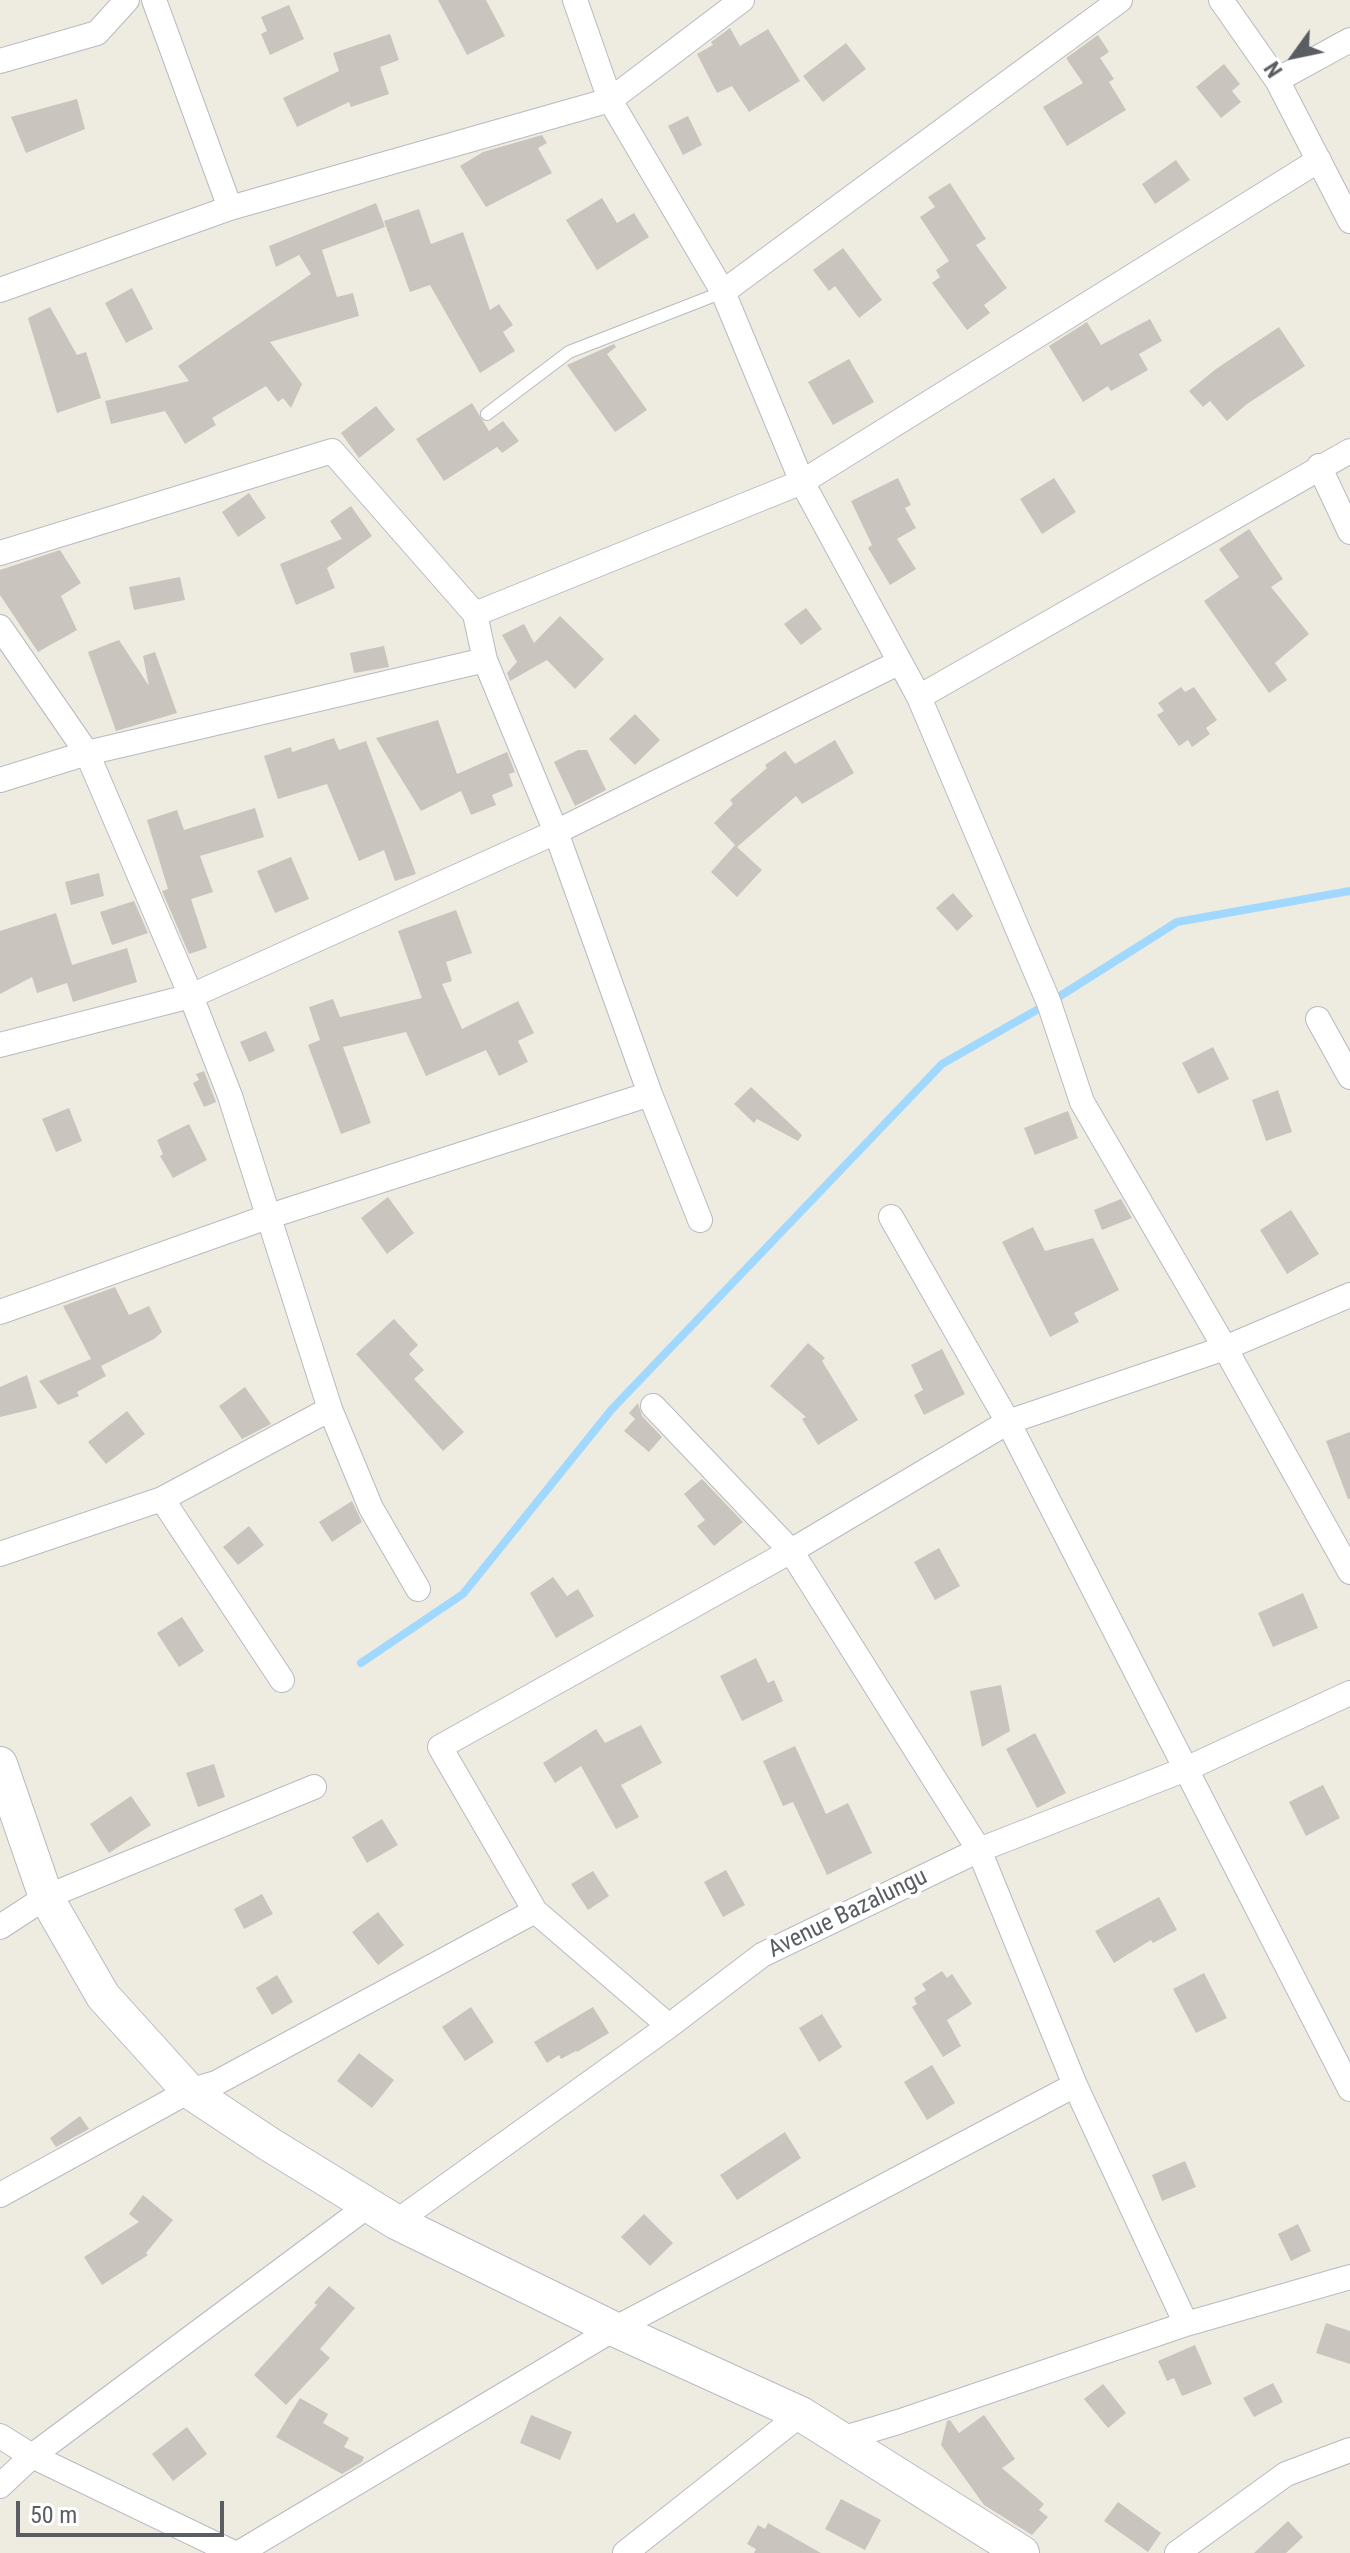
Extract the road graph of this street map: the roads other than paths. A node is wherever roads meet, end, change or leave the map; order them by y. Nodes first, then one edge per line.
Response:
1 (127, 0) edge
2 (154, 0) edge
3 (575, 0) edge
4 (742, 0) edge
5 (1120, 0) edge
6 (1221, 0) edge
7 (1350, 40) edge
8 (0, 61) edge
9 (1277, 80) junction
10 (610, 100) junction
11 (1319, 160) junction
12 (230, 208) junction
13 (1350, 221) edge
14 (0, 290) edge
15 (723, 292) junction
16 (487, 414) dead end
17 (1350, 451) edge
18 (1319, 466) junction
19 (802, 482) junction
20 (1350, 532) edge
21 (0, 553) edge
22 (475, 614) junction
23 (0, 627) edge
24 (485, 660) junction
25 (898, 663) junction
26 (919, 697) junction
27 (87, 753) junction
28 (0, 780) edge
29 (556, 832) junction
30 (191, 996) junction
31 (1318, 1019) dead end
32 (0, 1045) edge
33 (1350, 1077) edge
34 (650, 1094) junction
35 (270, 1216) junction
36 (891, 1217) dead end
37 (700, 1220) dead end
38 (1350, 1295) edge
39 (0, 1312) edge
40 (1225, 1348) junction
41 (653, 1406) dead end
42 (330, 1409) junction
43 (1008, 1422) junction
44 (162, 1499) junction
45 (791, 1551) junction
46 (0, 1554) edge
47 (1350, 1572) edge
48 (418, 1589) dead end
49 (282, 1680) dead end
50 (1350, 1693) edge
51 (0, 1764) edge
52 (1186, 1769) junction
53 (314, 1787) dead end
54 (979, 1850) junction
55 (46, 1897) junction
56 (535, 1911) junction
57 (0, 1927) edge
58 (669, 2026) junction
59 (1075, 2085) junction
60 (1350, 2089) edge
61 (189, 2091) junction
62 (0, 2195) edge
63 (382, 2214) junction
64 (1350, 2277) edge
65 (1186, 2324) junction
66 (614, 2329) junction
67 (801, 2414) junction
68 (0, 2436) edge
69 (841, 2439) junction
70 (1350, 2450) edge
71 (32, 2456) junction
72 (0, 2486) edge
73 (237, 2553) edge
74 (625, 2553) edge
75 (1022, 2553) edge
76 (1177, 2553) edge

1 - 8 street
2 - 12 street
3 - 10 street
4 - 10 street
5 - 15 street
6 - 9 street
7 - 9 street
9 - 11 street
10 - 12 street
10 - 15 street
11 - 13 street
11 - 19 street
12 - 14 street
15 - 16 lane
15 - 19 street
17 - 18 street
18 - 20 street
18 - 26 street
19 - 22 street
19 - 25 street
21 - 22 street
22 - 24 street
23 - 27 street
24 - 27 street
24 - 29 street
25 - 26 street
25 - 29 street
26 - 40 street
27 - 28 street
27 - 30 street
29 - 30 street
29 - 34 street
30 - 32 street
30 - 35 street
31 - 33 street
34 - 35 street
34 - 37 street
35 - 39 street
35 - 42 street
36 - 43 street
38 - 40 street
40 - 43 street
40 - 47 street
41 - 45 street
42 - 44 street
42 - 48 street
43 - 45 street
43 - 52 street
44 - 46 street
44 - 49 street
45 - 54 street
45 - 56 street
50 - 52 street, Avenue Bazalungu
51 - 55 street
52 - 54 street, Avenue Bazalungu
52 - 60 street
53 - 55 street
54 - 58 street, Avenue Bazalungu
54 - 59 street
55 - 57 street
55 - 61 street
56 - 58 street
56 - 61 street
58 - 63 street, Avenue Bazalungu
59 - 65 street
59 - 66 street
61 - 62 street
61 - 63 street
63 - 66 street
63 - 71 street, Avenue Bazalungu
64 - 65 street
65 - 69 street
66 - 67 street
66 - 73 street
67 - 69 street
67 - 74 street
68 - 71 street
69 - 75 street
70 - 76 street
71 - 72 street, Avenue Bazalungu
71 - 73 street

